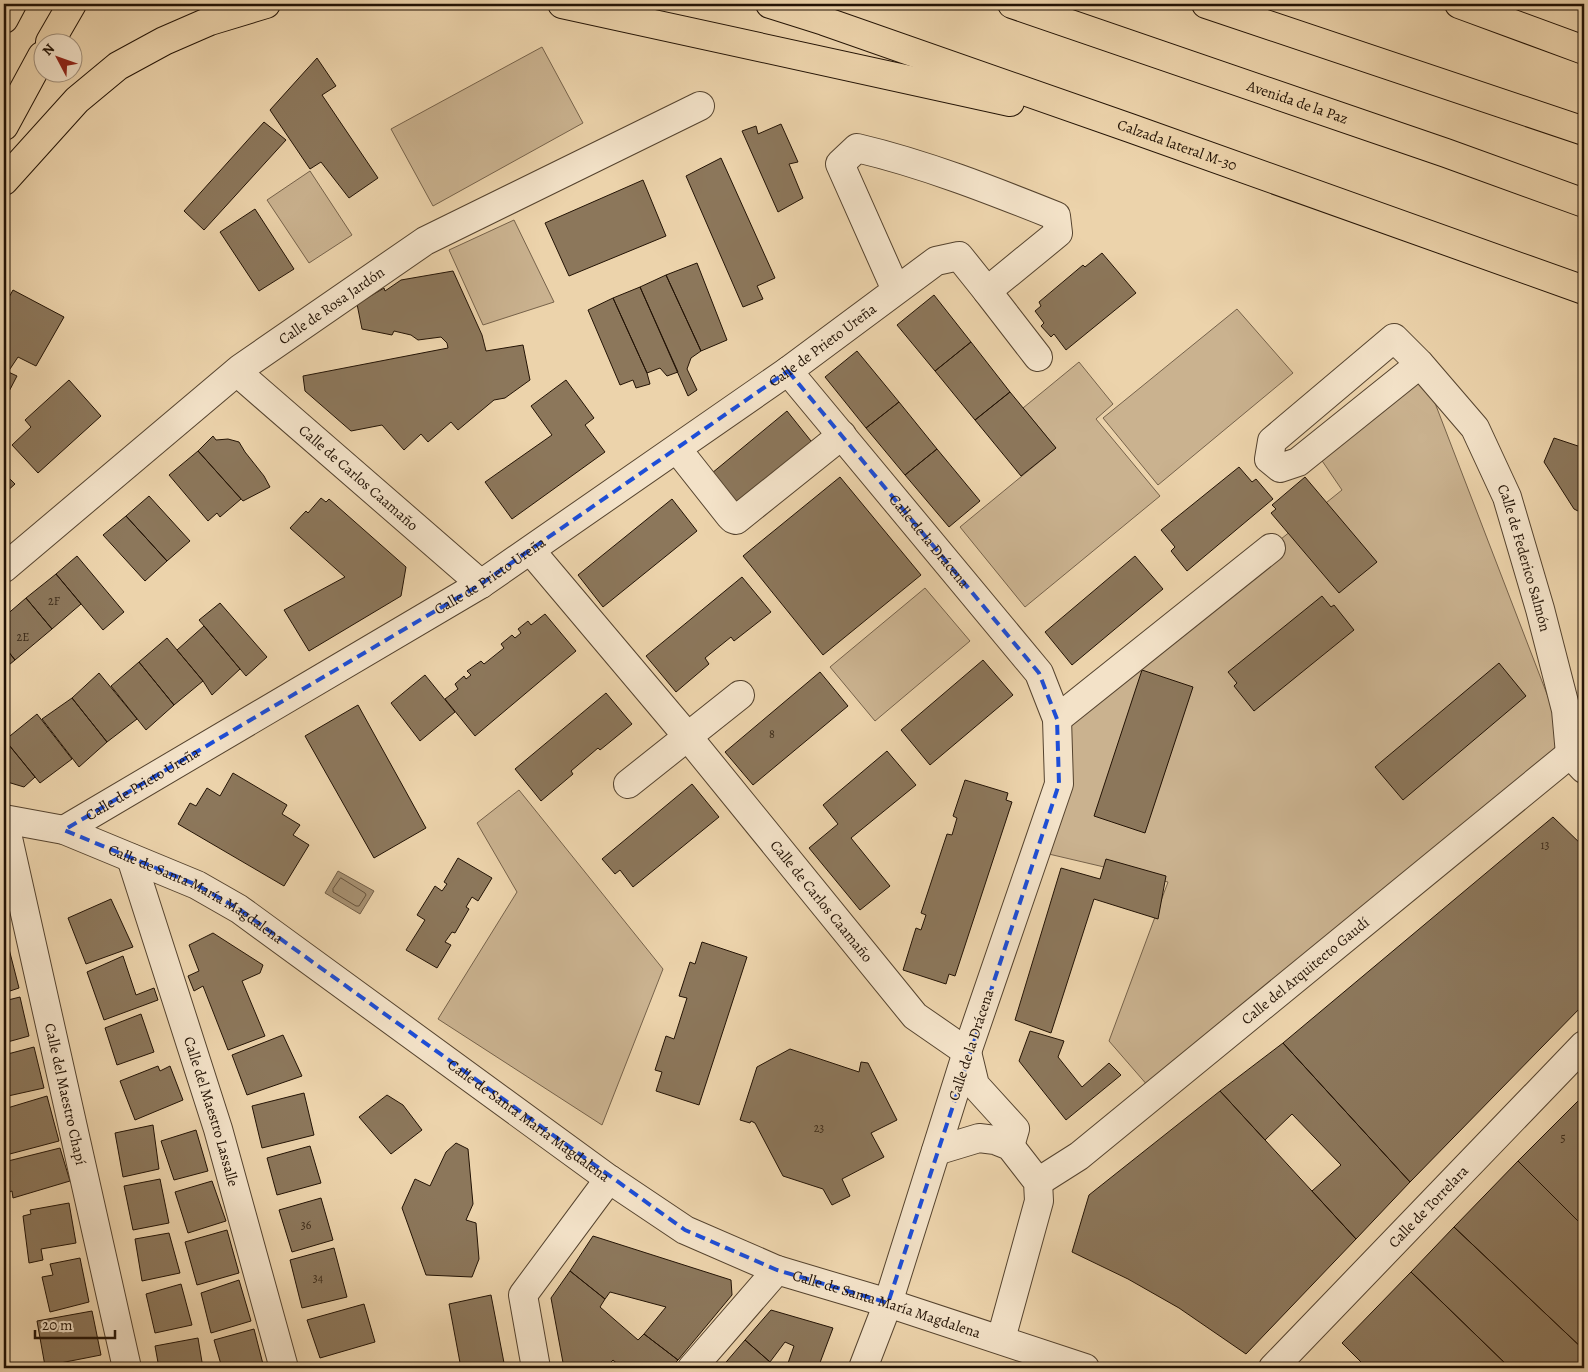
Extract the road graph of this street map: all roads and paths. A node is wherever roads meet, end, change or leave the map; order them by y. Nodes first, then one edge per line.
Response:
1 (12, 4) edge
2 (72, 4) edge
3 (266, 4) edge
4 (562, 4) edge
5 (770, 4) edge
6 (1012, 4) edge
7 (1206, 4) edge
8 (1459, 4) edge
9 (4, 19) edge
10 (56, 32) edge
11 (1584, 50) edge
12 (32, 74) edge
13 (700, 106) dead end
14 (4, 126) edge
15 (1130, 128) junction
16 (1584, 131) edge
17 (4, 181) edge
18 (1584, 203) edge
19 (896, 290) junction
20 (1584, 290) edge
21 (987, 291) junction
22 (1038, 356) dead end
23 (1420, 364) junction
24 (238, 371) junction
25 (788, 371) junction
26 (842, 435) junction
27 (677, 449) junction
28 (1271, 548) dead end
29 (530, 550) junction
30 (4, 568) edge
31 (481, 584) junction
32 (740, 695) dead end
33 (1057, 719) junction
34 (688, 738) junction
35 (1577, 762) edge
36 (628, 784) dead end
37 (4, 819) edge
38 (64, 830) junction
39 (131, 858) junction
40 (1584, 1045) edge
41 (967, 1052) junction
42 (1010, 1146) junction
43 (936, 1151) junction
44 (609, 1179) junction
45 (1038, 1182) junction
46 (777, 1270) junction
47 (888, 1303) junction
48 (1001, 1339) junction
49 (127, 1368) edge
50 (284, 1368) edge
51 (536, 1368) edge
52 (692, 1368) edge
53 (863, 1368) edge
54 (1085, 1368) edge
55 (1273, 1368) edge

1 - 9 main road
2 - 10 main road
3 - 17 main road
4 - 15 main road
5 - 15 main road, Calzada lateral M-30
6 - 18 main road, Avenida de la Paz
7 - 16 main road
8 - 11 main road
12 - 14 main road
13 - 24 street, Calle de Rosa Jardón
15 - 20 main road, Calzada lateral M-30
19 - 21 street, Calle de Prieto Ureña
19 - 21 street
19 - 25 street, Calle de Prieto Ureña
21 - 22 street, Calle de Prieto Ureña
23 - 23 street, Calle de Federico Salmón
23 - 35 street, Calle de Federico Salmón
24 - 30 street, Calle de Rosa Jardón
24 - 31 street, Calle de Carlos Caamaño
25 - 26 street, Calle de la Drácena
25 - 27 street, Calle de Prieto Ureña
26 - 27 street
26 - 33 street, Calle de la Drácena
27 - 29 street, Calle de Prieto Ureña
28 - 33 street
29 - 31 street, Calle de Prieto Ureña
29 - 34 street, Calle de Carlos Caamaño
31 - 38 street, Calle de Prieto Ureña
32 - 34 street
33 - 41 street, Calle de la Drácena
34 - 36 street
34 - 41 street, Calle de Carlos Caamaño
35 - 45 street, Calle del Arquitecto Gaudí
37 - 38 street, Calle de Santa María Magdalena
37 - 49 street, Calle del Maestro Chapí
38 - 39 street, Calle de Santa María Magdalena
39 - 44 street, Calle de Santa María Magdalena
39 - 50 street, Calle del Maestro Lassalle
40 - 55 street, Calle de Torrelara
41 - 42 street
41 - 43 street, Calle de la Drácena
42 - 43 street
42 - 45 street
43 - 47 street, Calle de la Drácena
44 - 46 street, Calle de Santa María Magdalena
44 - 51 street
45 - 48 street
46 - 47 street, Calle de Santa María Magdalena
46 - 52 street
47 - 48 street, Calle de Santa María Magdalena
47 - 53 street, Calle de la Drácena
48 - 54 street, Calle de Santa María Magdalena

